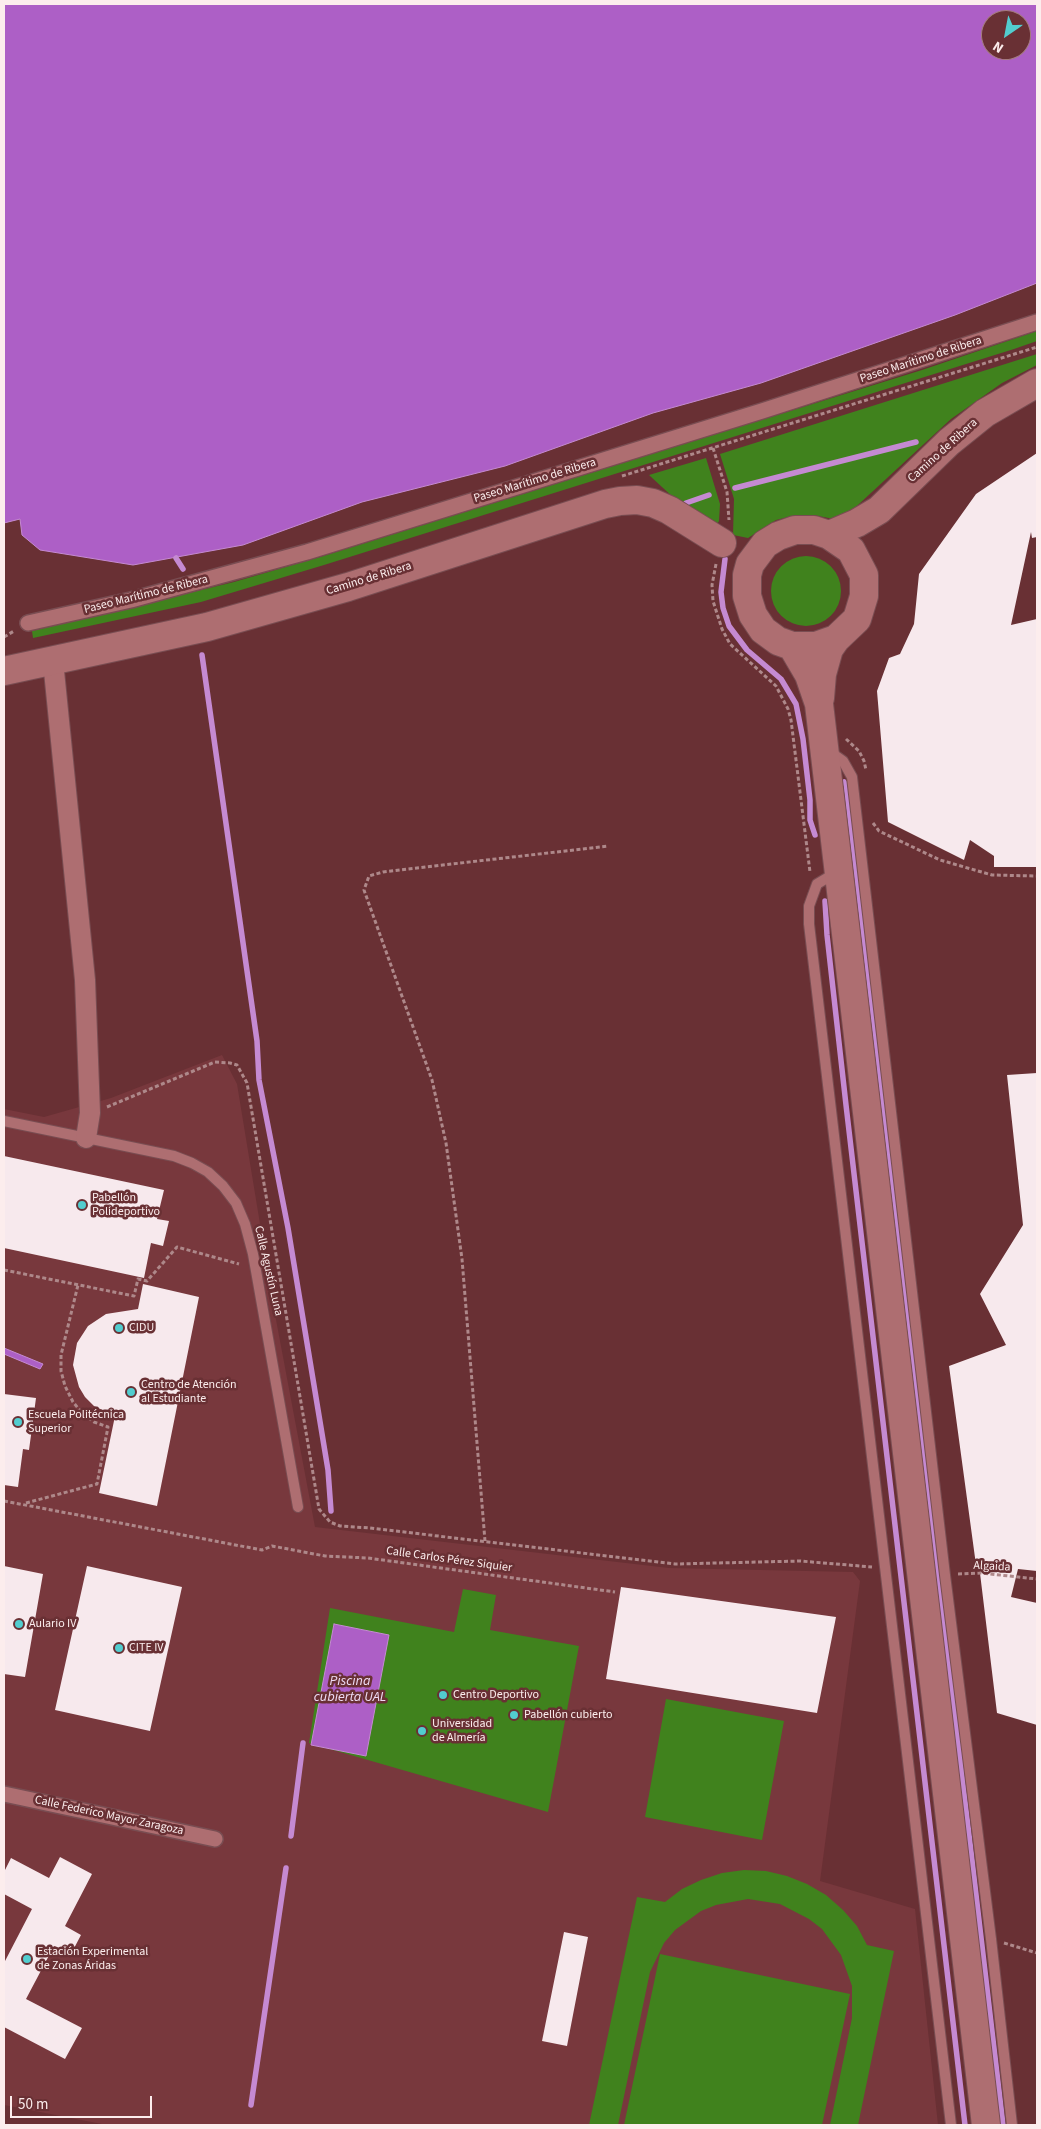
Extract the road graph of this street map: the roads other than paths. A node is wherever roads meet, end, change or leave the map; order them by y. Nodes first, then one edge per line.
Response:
1 (1037, 322) edge
2 (1037, 383) edge
3 (879, 510) junction
4 (829, 535) junction
5 (725, 544) junction
6 (765, 544) junction
7 (857, 561) junction
8 (747, 586) junction
9 (28, 623) dead end
10 (836, 639) junction
11 (792, 646) junction
12 (53, 661) junction
13 (4, 671) edge
14 (819, 704) junction
15 (824, 741) junction
16 (838, 871) junction
17 (4, 1121) edge
18 (86, 1138) junction
19 (298, 1507) dead end
20 (4, 1794) edge
21 (215, 1839) dead end
22 (951, 2125) edge
23 (986, 2125) edge
24 (1012, 2125) edge

1 - 9 street, Paseo Marítimo de Ribera
2 - 3 main road, Camino de Ribera
3 - 4 main road, Camino de Ribera
3 - 7 main road, Camino de Ribera
4 - 6 main road
4 - 7 main road
5 - 6 main road
5 - 8 main road, Camino de Ribera
5 - 12 main road, Camino de Ribera
6 - 8 main road
7 - 10 main road
8 - 11 main road
10 - 11 main road
10 - 14 main road
11 - 14 main road
12 - 13 main road, Camino de Ribera
12 - 18 street
14 - 15 main road
15 - 16 main road
15 - 24 lane
16 - 22 lane
16 - 23 main road
17 - 18 lane, Calle Agustín Luna
18 - 19 lane, Calle Agustín Luna
20 - 21 street, Calle Federico Mayor Zaragoza

